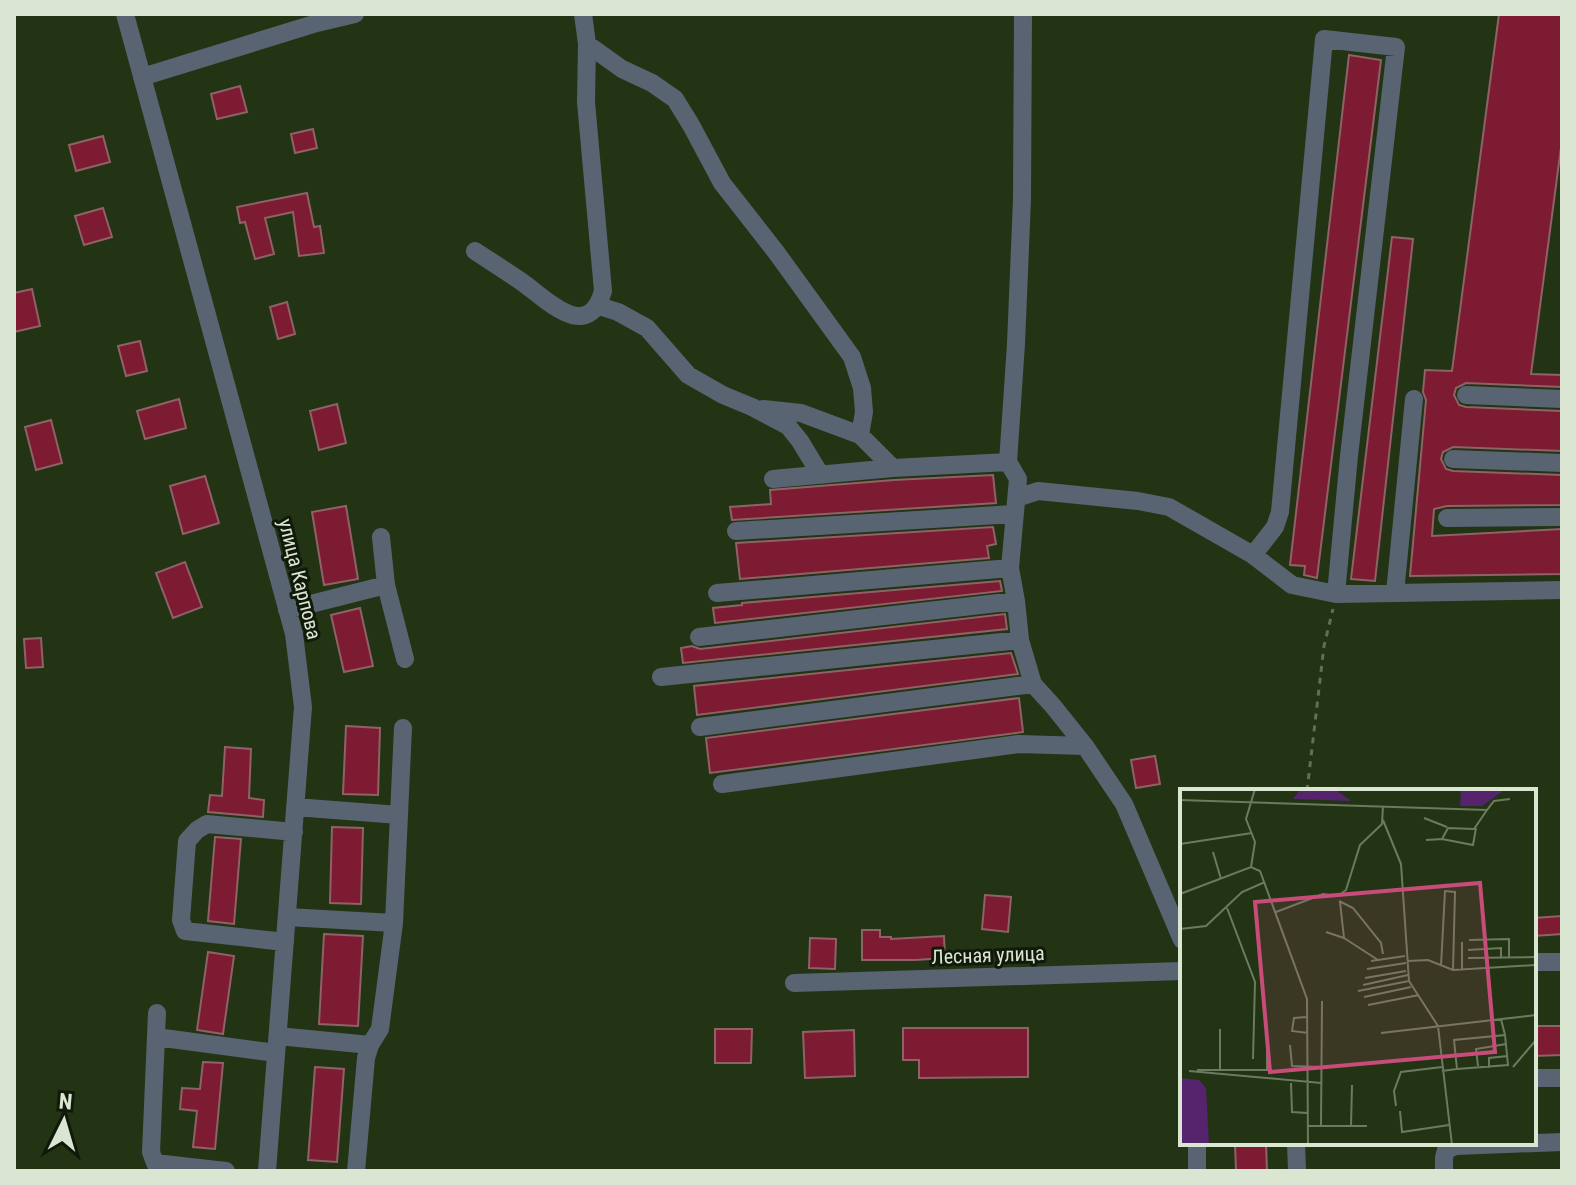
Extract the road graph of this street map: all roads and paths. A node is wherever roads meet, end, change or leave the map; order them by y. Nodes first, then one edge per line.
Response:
1 (125, 14) edge
2 (355, 14) edge
3 (583, 14) edge
4 (1023, 14) edge
5 (587, 44) junction
6 (142, 77) junction
7 (475, 251) dead end
8 (599, 306) junction
9 (1466, 395) dead end
10 (1414, 399) dead end
11 (1562, 399) edge
12 (752, 407) junction
13 (860, 435) junction
14 (1453, 459) dead end
15 (1008, 462) junction
16 (1562, 463) edge
17 (893, 468) junction
18 (820, 474) junction
19 (773, 479) dead end
20 (1016, 506) junction
21 (1562, 517) edge
22 (1447, 518) dead end
23 (736, 531) dead end
24 (381, 537) dead end
25 (1253, 555) junction
26 (1010, 568) junction
27 (386, 585) junction
28 (1562, 590) edge
29 (717, 593) dead end
30 (1395, 593) junction
31 (1336, 594) junction
32 (1016, 601) junction
33 (287, 610) junction
34 (699, 637) dead end
35 (1020, 640) junction
36 (405, 659) dead end
37 (661, 677) dead end
38 (1033, 684) junction
39 (700, 727) dead end
40 (403, 728) dead end
41 (1085, 746) junction
42 (722, 784) dead end
43 (1307, 789) edge
44 (295, 807) junction
45 (399, 815) junction
46 (294, 832) junction
47 (287, 917) junction
48 (394, 923) junction
49 (1180, 935) edge
50 (285, 942) junction
51 (1536, 962) edge
52 (1562, 962) edge
53 (1180, 971) edge
54 (794, 983) dead end
55 (157, 1013) dead end
56 (156, 1037) junction
57 (277, 1044) junction
58 (370, 1045) junction
59 (1536, 1078) edge
60 (1562, 1078) edge
61 (1562, 1142) edge
62 (1536, 1143) edge
63 (1197, 1145) edge
64 (1296, 1145) edge
65 (1482, 1145) edge
66 (226, 1171) edge
67 (267, 1171) edge
68 (356, 1171) edge
69 (1197, 1171) edge
70 (1297, 1171) edge
71 (1444, 1171) edge

1 - 6 street, улица Карпова
2 - 6 street
3 - 5 street
4 - 15 street
5 - 8 street
5 - 13 street
6 - 33 street, улица Карпова
7 - 8 street
8 - 12 street
9 - 11 street
10 - 30 street
12 - 13 street
12 - 18 street
13 - 17 street
14 - 16 street
15 - 17 street
15 - 20 street
17 - 18 street
18 - 19 street
20 - 23 street
20 - 25 street
20 - 26 street
21 - 22 street
24 - 27 street
25 - 31 street
25 - 31 street
26 - 29 street
26 - 32 street
27 - 33 street
27 - 36 street
28 - 30 street
30 - 31 street
31 - 43 path
32 - 34 street
32 - 35 street
33 - 44 street, улица Карпова
35 - 37 street
35 - 38 street
38 - 39 street
38 - 41 street
40 - 45 street
41 - 42 street
41 - 49 street
44 - 45 street
44 - 46 street, улица Карпова
45 - 48 street
46 - 47 street, улица Карпова
46 - 50 street
47 - 48 street
47 - 50 street, улица Карпова
48 - 58 street
50 - 57 street, улица Карпова
51 - 52 street
53 - 54 street, Лесная улица
55 - 56 street
56 - 57 street
56 - 66 street
57 - 58 street
57 - 67 street, улица Карпова
58 - 68 street
59 - 60 street
61 - 62 street
63 - 69 street
64 - 70 street
65 - 71 street

